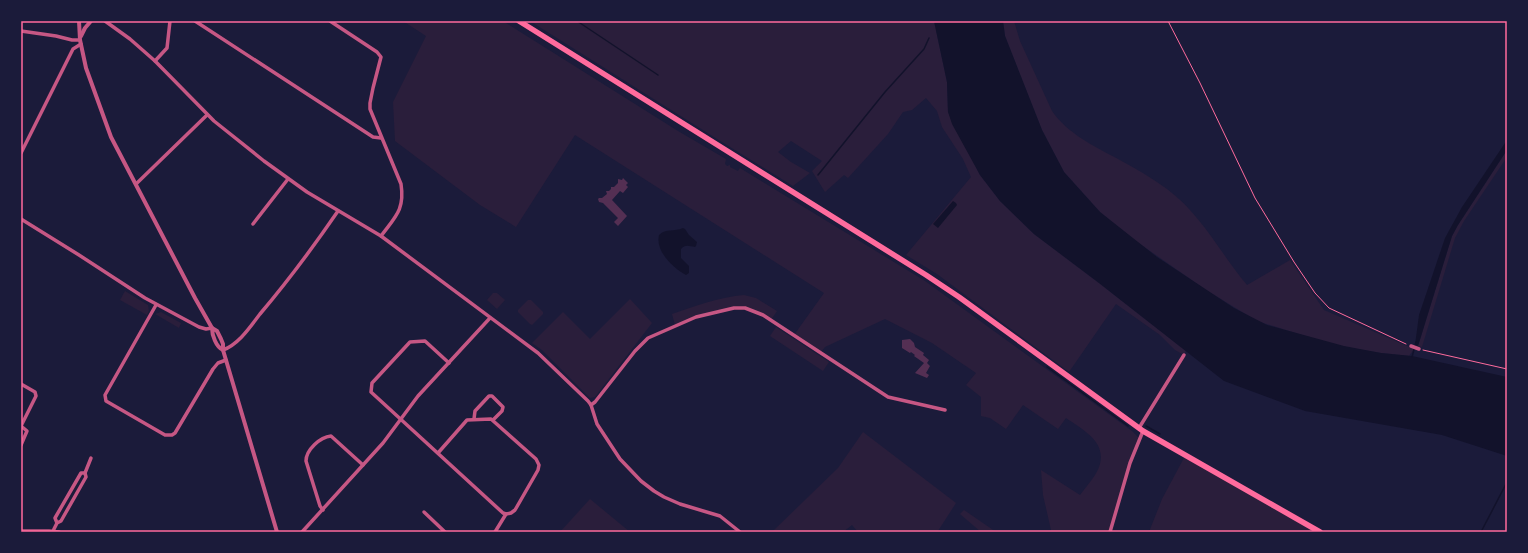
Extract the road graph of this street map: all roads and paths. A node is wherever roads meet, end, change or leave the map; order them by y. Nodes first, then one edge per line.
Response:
1 (79, 21) edge
2 (100, 21) edge
3 (170, 21) edge
4 (195, 21) edge
5 (330, 21) edge
6 (519, 21) edge
7 (1168, 21) edge
8 (90, 22) edge
9 (106, 22) edge
10 (21, 31) edge
11 (81, 42) junction
12 (155, 62) junction
13 (207, 115) junction
14 (381, 138) junction
15 (21, 153) edge
16 (288, 179) junction
17 (136, 184) junction
18 (338, 211) junction
19 (21, 219) edge
20 (253, 224) dead end
21 (381, 236) junction
22 (156, 305) junction
23 (490, 318) junction
24 (212, 328) junction
25 (1411, 346) joint
26 (1419, 349) joint
27 (223, 350) junction
28 (1184, 355) dead end
29 (226, 360) junction
30 (449, 363) junction
31 (1507, 369) edge
32 (21, 384) edge
33 (591, 405) junction
34 (945, 410) dead end
35 (401, 419) junction
36 (474, 419) junction
37 (493, 420) junction
38 (21, 426) edge
39 (1141, 430) junction
40 (21, 445) edge
41 (438, 453) junction
42 (91, 458) dead end
43 (363, 465) junction
44 (85, 473) junction
45 (323, 510) junction
46 (424, 512) dead end
47 (504, 514) junction
48 (56, 523) junction
49 (21, 531) edge
50 (53, 531) junction
51 (738, 531) edge
52 (59, 532) edge
53 (278, 532) edge
54 (302, 532) edge
55 (445, 532) edge
56 (495, 532) edge
57 (1110, 532) edge
58 (1320, 532) edge

1 - 8 street
1 - 11 street
2 - 9 street
3 - 12 street
4 - 14 street
5 - 14 street
6 - 39 main road
7 - 25 path
8 - 11 street
9 - 12 street
10 - 11 street
11 - 15 street
11 - 17 street
12 - 13 street
13 - 16 street
13 - 17 street
14 - 21 street
16 - 18 street
16 - 20 street
17 - 24 street
18 - 21 street
18 - 27 street
19 - 22 street
21 - 23 street
22 - 24 street
22 - 29 street
23 - 30 street
23 - 33 street
24 - 27 street
25 - 26 street
26 - 31 path
27 - 29 street
28 - 39 street
29 - 53 street
30 - 35 street
30 - 35 street
32 - 38 street
33 - 34 street
33 - 51 street
35 - 41 street
35 - 43 street
36 - 37 street
36 - 37 street
36 - 41 street
37 - 47 street
38 - 40 street
39 - 57 street
39 - 58 main road
41 - 47 street
42 - 44 street
43 - 45 street
43 - 45 street
44 - 48 street
44 - 48 street
45 - 54 street
46 - 55 street
47 - 56 street
48 - 50 street
49 - 50 street
50 - 52 street

